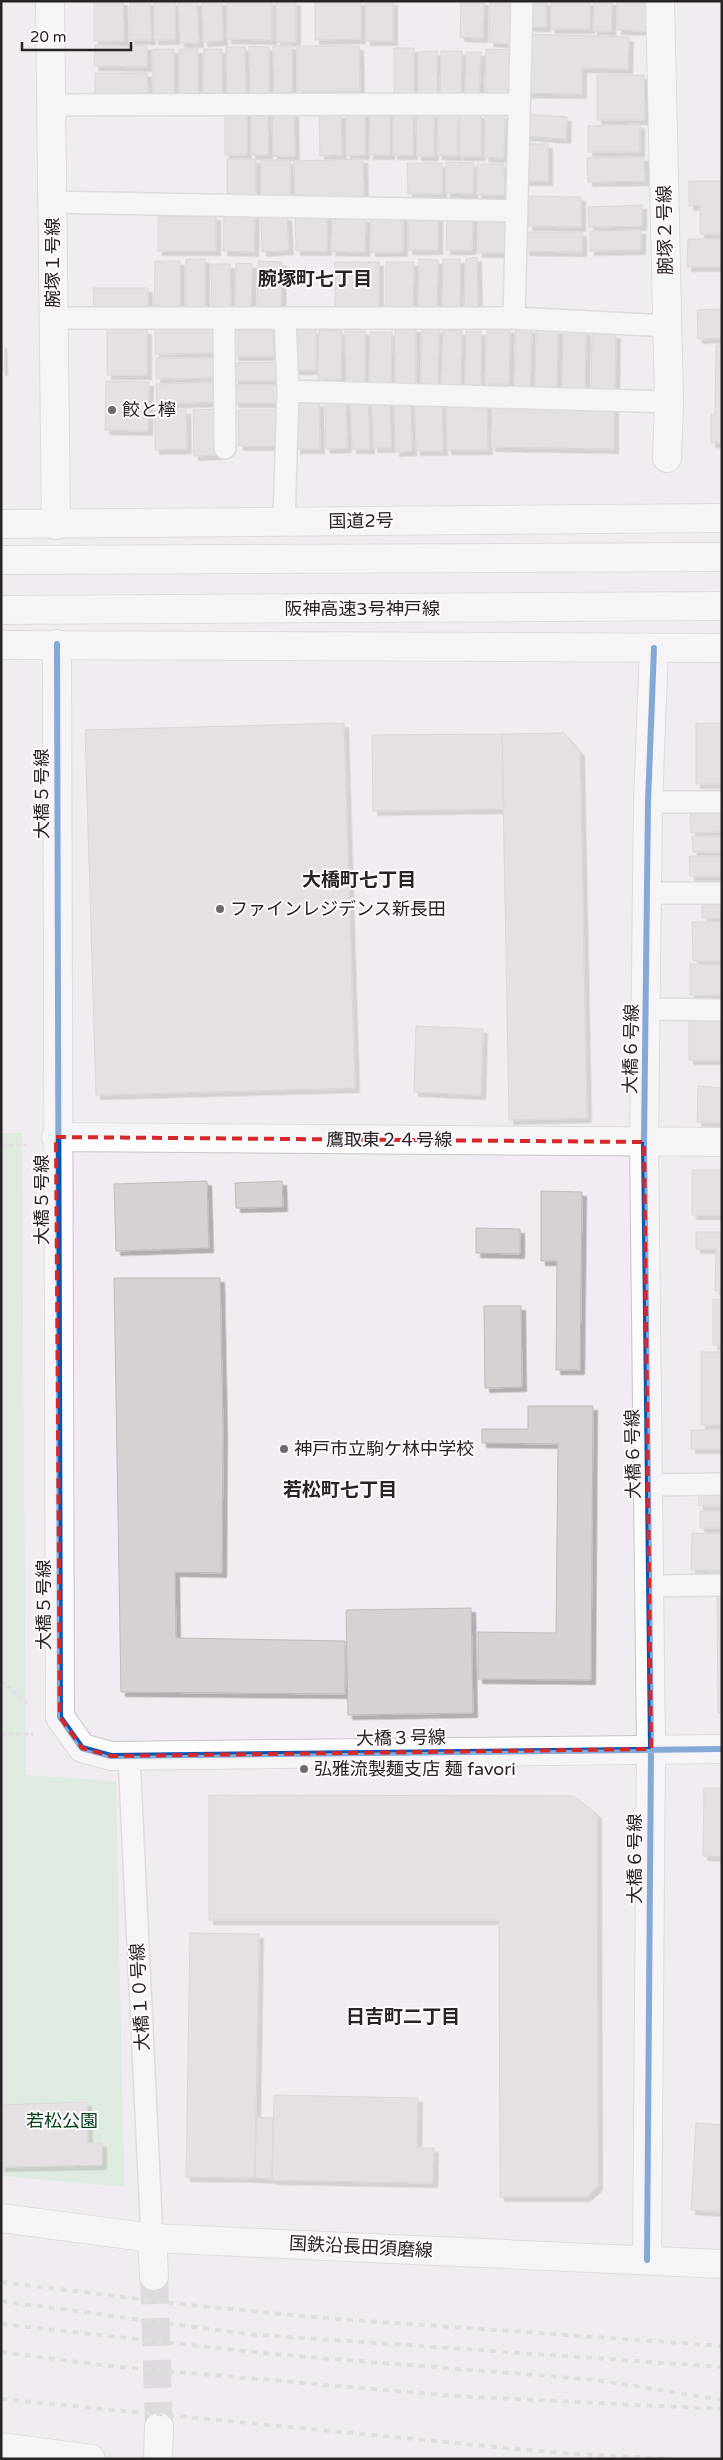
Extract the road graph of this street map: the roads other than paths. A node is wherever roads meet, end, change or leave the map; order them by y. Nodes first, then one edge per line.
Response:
1 (50, 1) edge
2 (522, 1) edge
3 (660, 1) edge
4 (519, 104) junction
5 (51, 105) junction
6 (52, 202) junction
7 (517, 210) junction
8 (53, 318) junction
9 (224, 318) junction
10 (285, 318) junction
11 (514, 318) junction
12 (668, 326) junction
13 (288, 391) junction
14 (669, 402) junction
15 (225, 448) dead end
16 (667, 458) dead end
17 (722, 518) edge
18 (284, 522) junction
19 (1, 524) edge
20 (56, 524) junction
21 (722, 557) edge
22 (1, 560) edge
23 (722, 606) edge
24 (1, 610) edge
25 (57, 644) junction
26 (1, 645) edge
27 (654, 648) junction
28 (722, 648) edge
29 (648, 802) junction
30 (722, 802) edge
31 (647, 893) junction
32 (722, 893) edge
33 (646, 1009) junction
34 (722, 1010) edge
35 (45, 1141) junction
36 (644, 1142) junction
37 (722, 1142) edge
38 (722, 1484) edge
39 (648, 1485) junction
40 (722, 1585) edge
41 (649, 1586) junction
42 (82, 1748) joint
43 (722, 1749) edge
44 (651, 1750) junction
45 (129, 1756) junction
46 (1, 2218) edge
47 (152, 2238) junction
48 (647, 2260) junction
49 (722, 2264) edge
50 (154, 2276) tunnel mouth
51 (159, 2428) tunnel mouth
52 (1, 2447) edge
53 (91, 2459) edge
54 (158, 2459) edge

1 - 5 main road, 腕塚１号線
2 - 4 lane
3 - 12 main road, 腕塚２号線
4 - 5 lane
4 - 7 lane
5 - 6 main road, 腕塚１号線
6 - 7 lane
6 - 8 main road, 腕塚１号線
7 - 11 lane
8 - 9 lane
8 - 20 main road, 腕塚１号線
9 - 10 lane
9 - 15 lane
10 - 11 lane
10 - 13 lane
11 - 12 lane
12 - 14 main road, 腕塚２号線
13 - 14 lane
13 - 18 lane
14 - 16 main road, 腕塚２号線
17 - 18 main road, 国道2号
18 - 20 main road, 国道2号
19 - 20 main road, 国道2号
21 - 22 main road
23 - 24 main road, 阪神高速3号神戸線
25 - 26 main road
25 - 27 main road
25 - 35 main road, 大橋５号線
27 - 28 main road
27 - 29 main road, 大橋６号線
29 - 30 lane
29 - 31 main road, 大橋６号線
31 - 32 lane
31 - 33 main road, 大橋６号線
33 - 34 lane
33 - 36 main road, 大橋６号線
35 - 36 main road, 鷹取東２４号線
35 - 42 main road, 大橋５号線
36 - 37 main road, 鷹取東２４号線
36 - 39 main road, 大橋６号線
38 - 39 lane
39 - 41 main road, 大橋６号線
40 - 41 lane
41 - 44 main road, 大橋６号線
42 - 45 main road, 大橋３号線
43 - 44 main road, 大橋３号線
44 - 45 main road, 大橋３号線
44 - 48 main road, 大橋６号線
45 - 47 lane, 大橋１０号線
46 - 47 main road, 国鉄沿長田須磨線
47 - 48 main road, 国鉄沿長田須磨線
47 - 50 main road
48 - 49 main road, 国鉄沿長田須磨線
51 - 54 main road
52 - 53 main road

